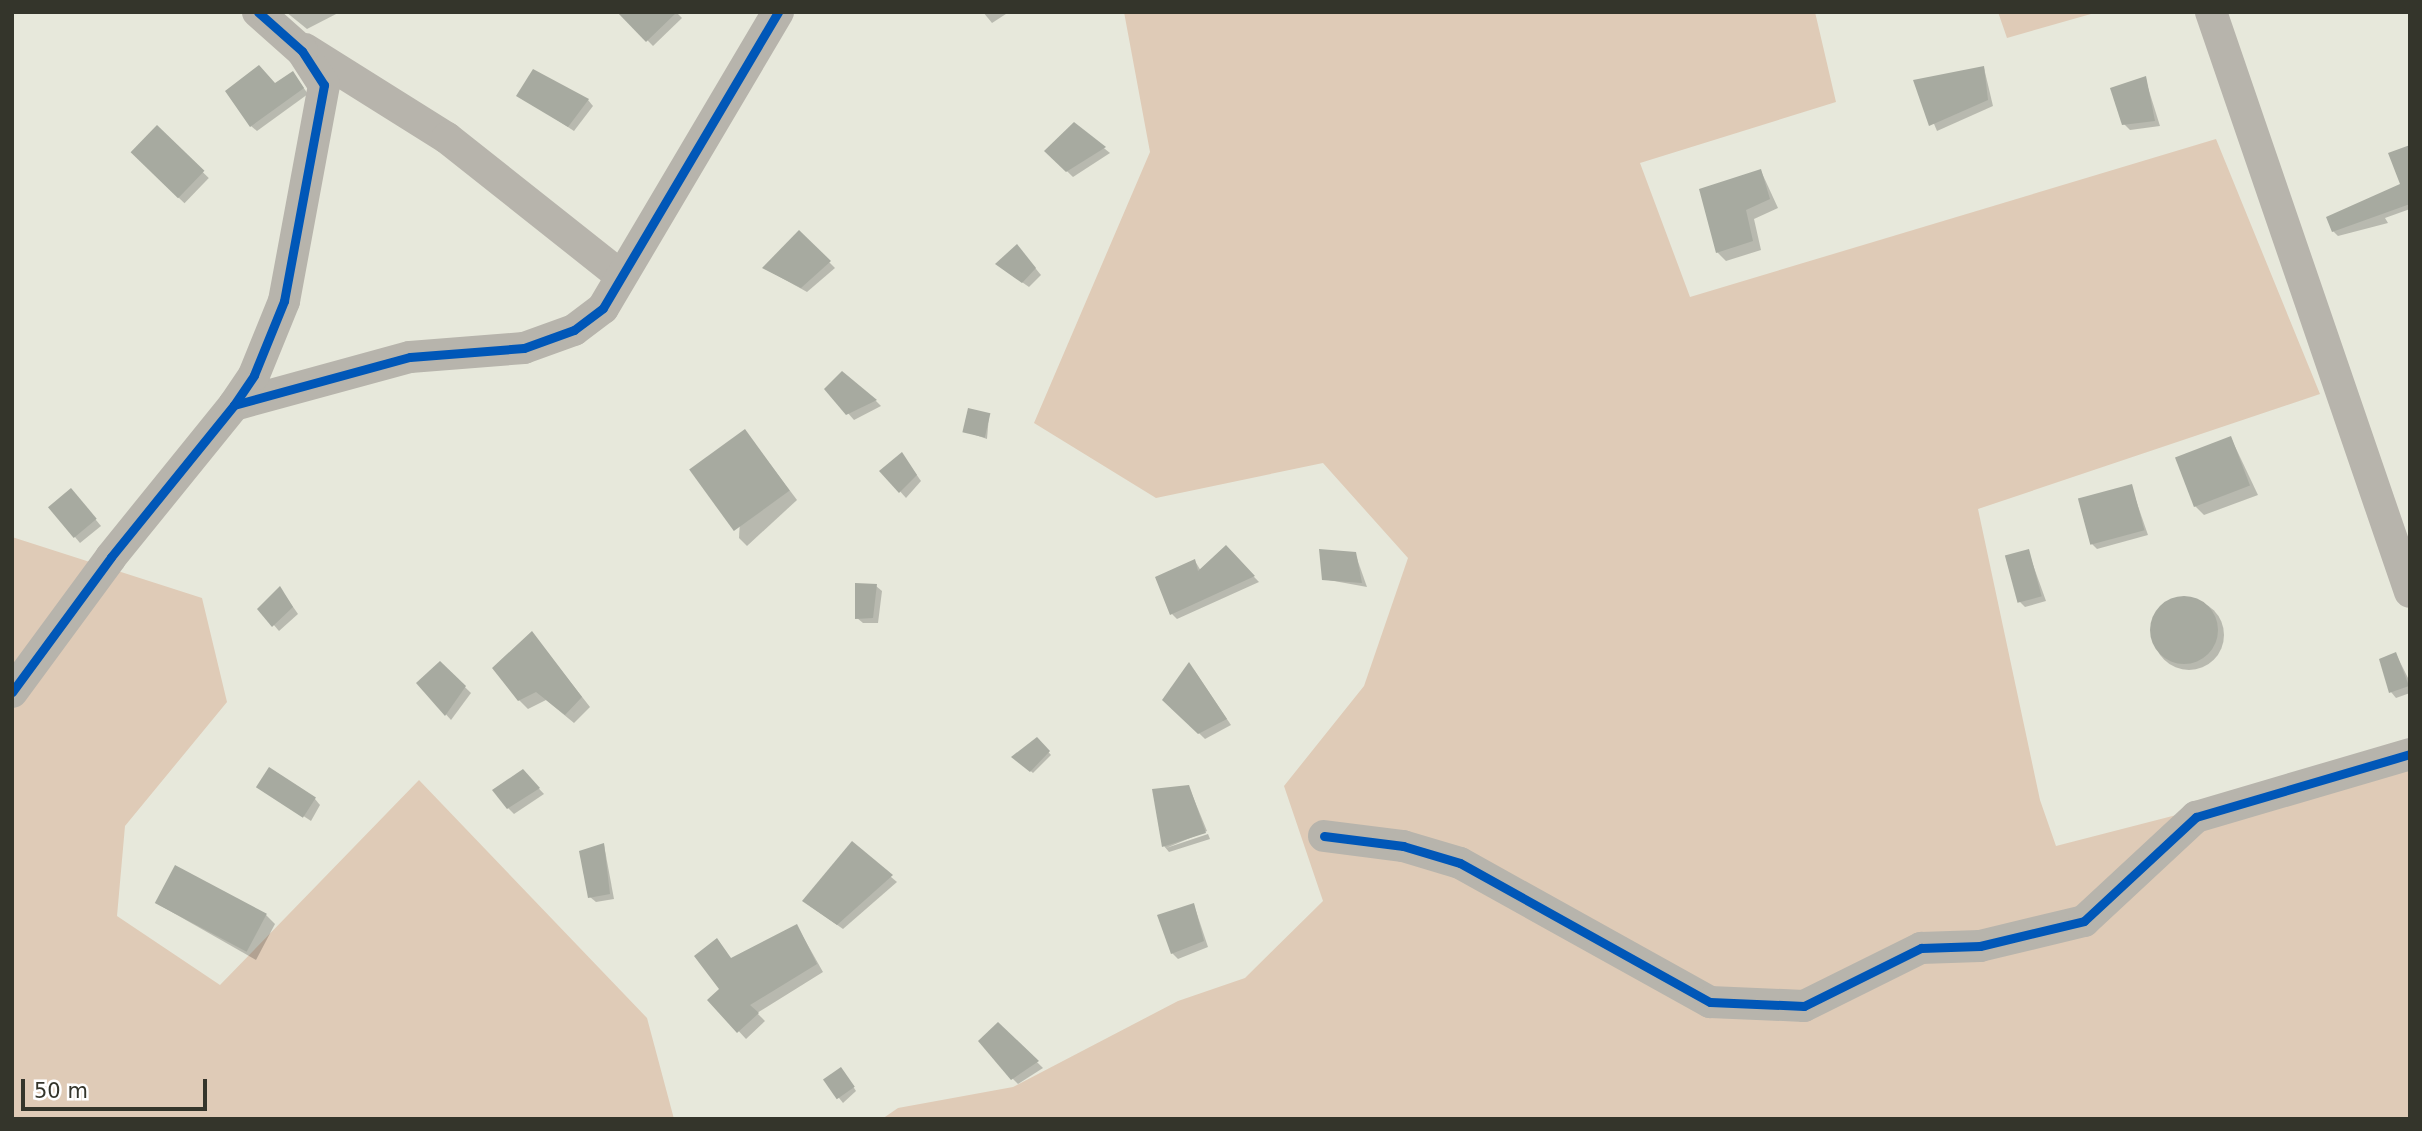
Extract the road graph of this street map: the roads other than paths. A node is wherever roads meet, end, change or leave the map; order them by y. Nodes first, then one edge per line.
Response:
1 (258, 12) edge
2 (778, 12) edge
3 (2211, 12) edge
4 (289, 40) junction
5 (621, 276) junction
6 (234, 405) junction
7 (2410, 592) edge
8 (12, 692) edge
9 (2410, 754) edge
10 (1324, 836) dead end

1 - 4 street
2 - 5 street
3 - 7 street
4 - 5 street
4 - 6 street
5 - 6 street
6 - 8 street
9 - 10 street

